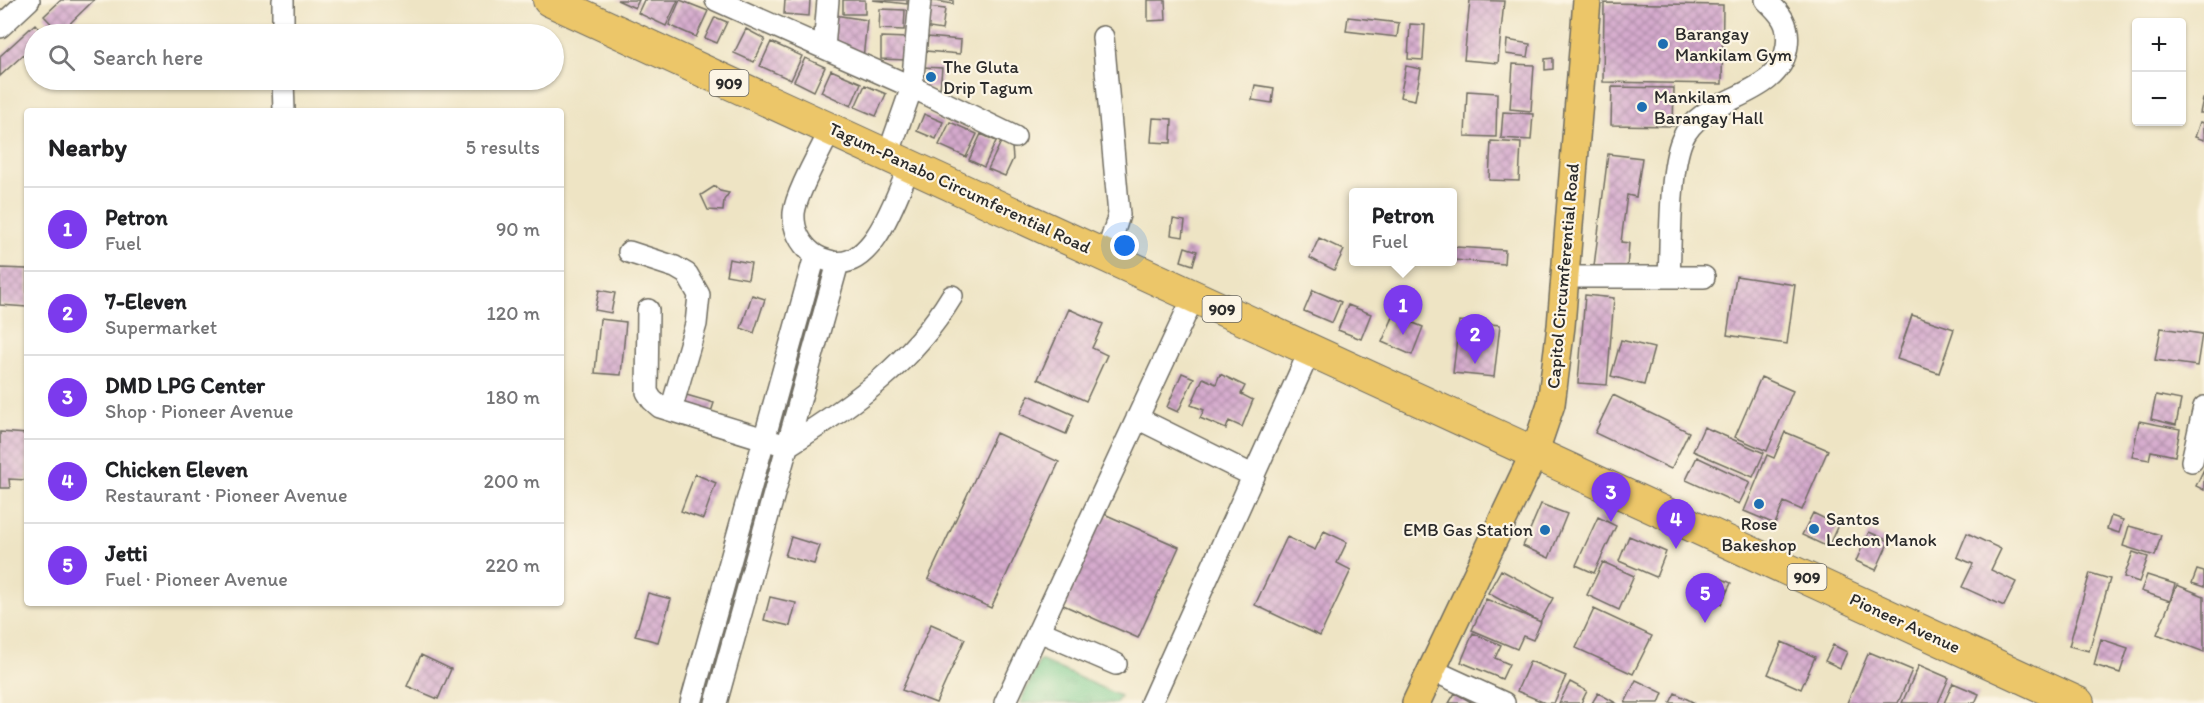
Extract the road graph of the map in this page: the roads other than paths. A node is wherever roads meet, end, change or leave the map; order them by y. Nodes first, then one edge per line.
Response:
1 (29, 0) edge
2 (283, 0) edge
3 (549, 0) edge
4 (716, 0) edge
5 (828, 0) edge
6 (920, 0) edge
7 (1587, 0) edge
8 (1766, 0) edge
9 (744, 6) edge
10 (283, 24) edge
11 (0, 27) edge
12 (1103, 37) dead end
13 (824, 48) junction
14 (912, 87) junction
15 (284, 90) edge
16 (284, 108) edge
17 (831, 129) junction
18 (1015, 137) dead end
19 (899, 160) junction
20 (629, 252) dead end
21 (815, 256) junction
22 (1106, 256) junction
23 (838, 263) junction
24 (1565, 277) junction
25 (1669, 277) junction
26 (1704, 277) dead end
27 (803, 295) junction
28 (952, 296) dead end
29 (1194, 296) junction
30 (827, 303) junction
31 (648, 310) dead end
32 (1311, 348) junction
33 (2204, 407) edge
34 (671, 410) junction
35 (1137, 418) junction
36 (764, 439) junction
37 (787, 446) junction
38 (1534, 454) junction
39 (2192, 462) dead end
40 (1254, 476) junction
41 (1039, 631) junction
42 (1116, 664) dead end
43 (1432, 670) junction
44 (696, 682) junction
45 (718, 695) edge
46 (691, 703) edge
47 (1005, 703) edge
48 (1151, 703) edge
49 (1416, 703) edge
50 (1504, 703) edge
51 (2078, 703) edge

1 - 11 street
2 - 10 street
3 - 17 highway, Tagum-Panabo Circumferential Road / 909
4 - 9 street
5 - 13 street
6 - 14 street
7 - 24 main road, Capitol Circumferential Road
8 - 25 street
9 - 13 street
12 - 22 street
13 - 14 street
14 - 18 street
14 - 19 street
15 - 16 street
17 - 19 highway, Tagum-Panabo Circumferential Road / 909
17 - 21 street
19 - 22 highway, Tagum-Panabo Circumferential Road / 909
19 - 23 street
20 - 34 street
21 - 23 street
21 - 27 street
22 - 29 highway, Tagum-Panabo Circumferential Road / 909
23 - 30 street
24 - 25 street
24 - 38 main road, Capitol Circumferential Road
25 - 26 street
27 - 30 street
27 - 36 street
28 - 37 street
29 - 32 highway, Tagum-Panabo Circumferential Road / 909
29 - 35 street
30 - 37 street
31 - 34 street
32 - 38 highway, Tagum-Panabo Circumferential Road / 909
32 - 40 street
33 - 39 street
34 - 36 street
35 - 40 street
35 - 41 street
36 - 37 street
36 - 44 street
37 - 45 street
38 - 43 main road, Capitol Circumferential Road
38 - 51 highway, Pioneer Avenue / 909
40 - 48 street
41 - 42 street
41 - 47 street
43 - 49 main road, Capitol Circumferential Road
43 - 50 street
44 - 45 street
44 - 46 street

